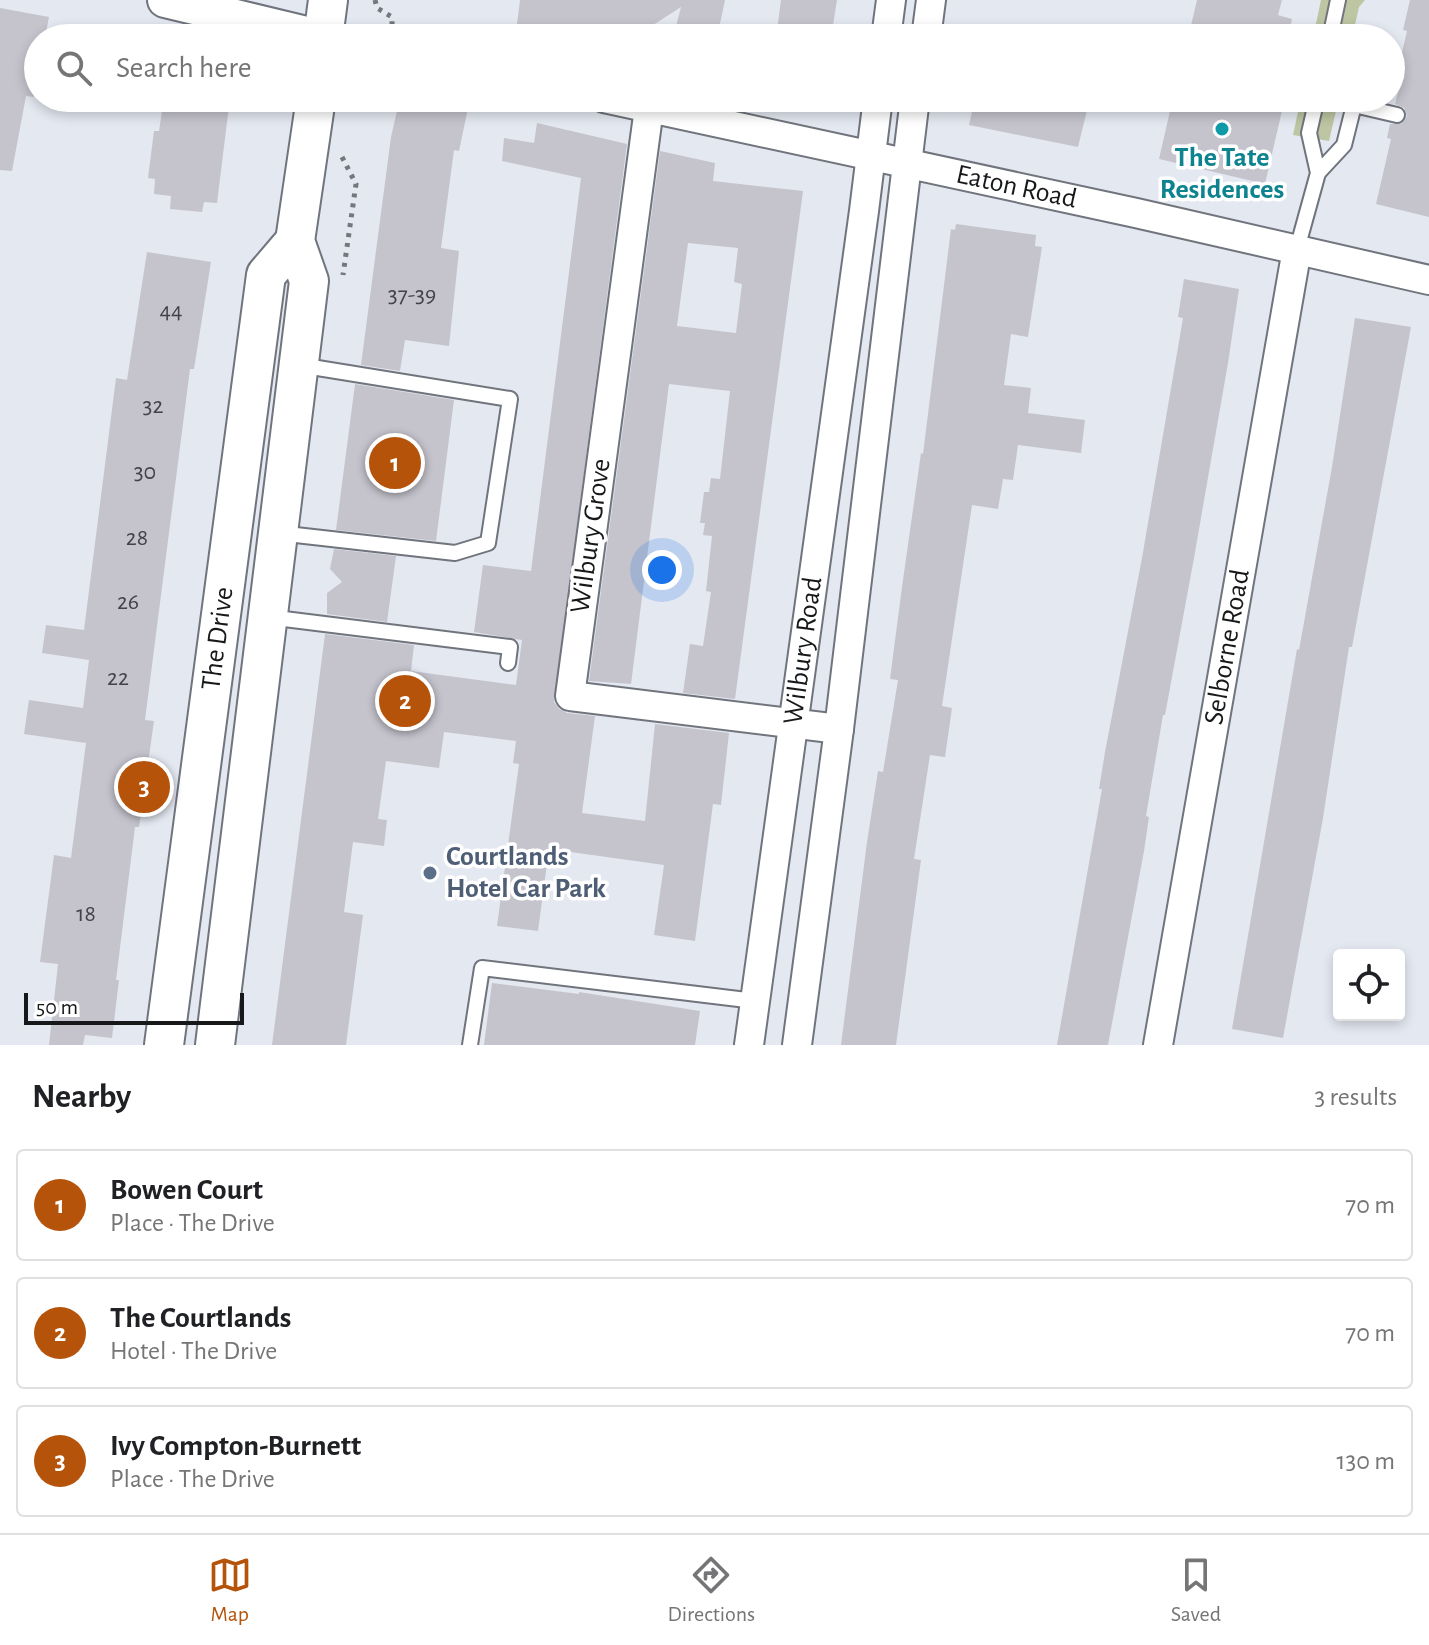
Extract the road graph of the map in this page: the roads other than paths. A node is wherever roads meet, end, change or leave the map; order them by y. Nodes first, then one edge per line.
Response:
1 (165, 0) edge
2 (328, 0) edge
3 (891, 0) edge
4 (931, 0) edge
5 (1338, 0) edge
6 (265, 24) edge
7 (325, 24) edge
8 (888, 24) edge
9 (928, 24) edge
10 (1333, 24) edge
11 (314, 112) edge
12 (648, 112) edge
13 (668, 112) edge
14 (876, 112) edge
15 (913, 112) edge
16 (1314, 112) edge
17 (1352, 112) edge
18 (1384, 112) edge
19 (1397, 115) dead end
20 (871, 156) junction
21 (906, 163) junction
22 (1318, 173) junction
23 (295, 241) junction
24 (1297, 249) junction
25 (857, 256) junction
26 (897, 262) junction
27 (1429, 280) edge
28 (299, 365) junction
29 (278, 533) junction
30 (267, 617) junction
31 (508, 663) dead end
32 (792, 723) junction
33 (839, 729) junction
34 (755, 1001) junction
35 (164, 1045) edge
36 (215, 1045) edge
37 (470, 1045) edge
38 (749, 1045) edge
39 (797, 1045) edge
40 (1158, 1045) edge

1 - 6 street
2 - 7 main road
3 - 8 street
4 - 9 street
5 - 10 lane
11 - 23 main road, The Drive
12 - 32 street, Wilbury Grove
13 - 20 street, Eaton Road
14 - 20 street, Wilbury Road
15 - 21 street, Wilbury Road
16 - 22 lane
17 - 22 lane
18 - 19 lane
20 - 21 street, Eaton Road
20 - 25 street, Wilbury Road
21 - 24 street, Eaton Road
21 - 26 street, Wilbury Road
22 - 24 lane
23 - 28 main road, The Drive
23 - 35 main road, The Drive
24 - 27 street, Eaton Road
24 - 40 street, Selborne Road
25 - 26 street
25 - 32 street, Wilbury Road
26 - 33 street, Wilbury Road
28 - 29 main road, The Drive
28 - 29 lane
29 - 30 main road, The Drive
30 - 31 lane
30 - 36 main road, The Drive
32 - 33 street, Wilbury Grove
32 - 34 street, Wilbury Road
33 - 39 street, Wilbury Road
34 - 37 lane
34 - 38 street, Wilbury Road

